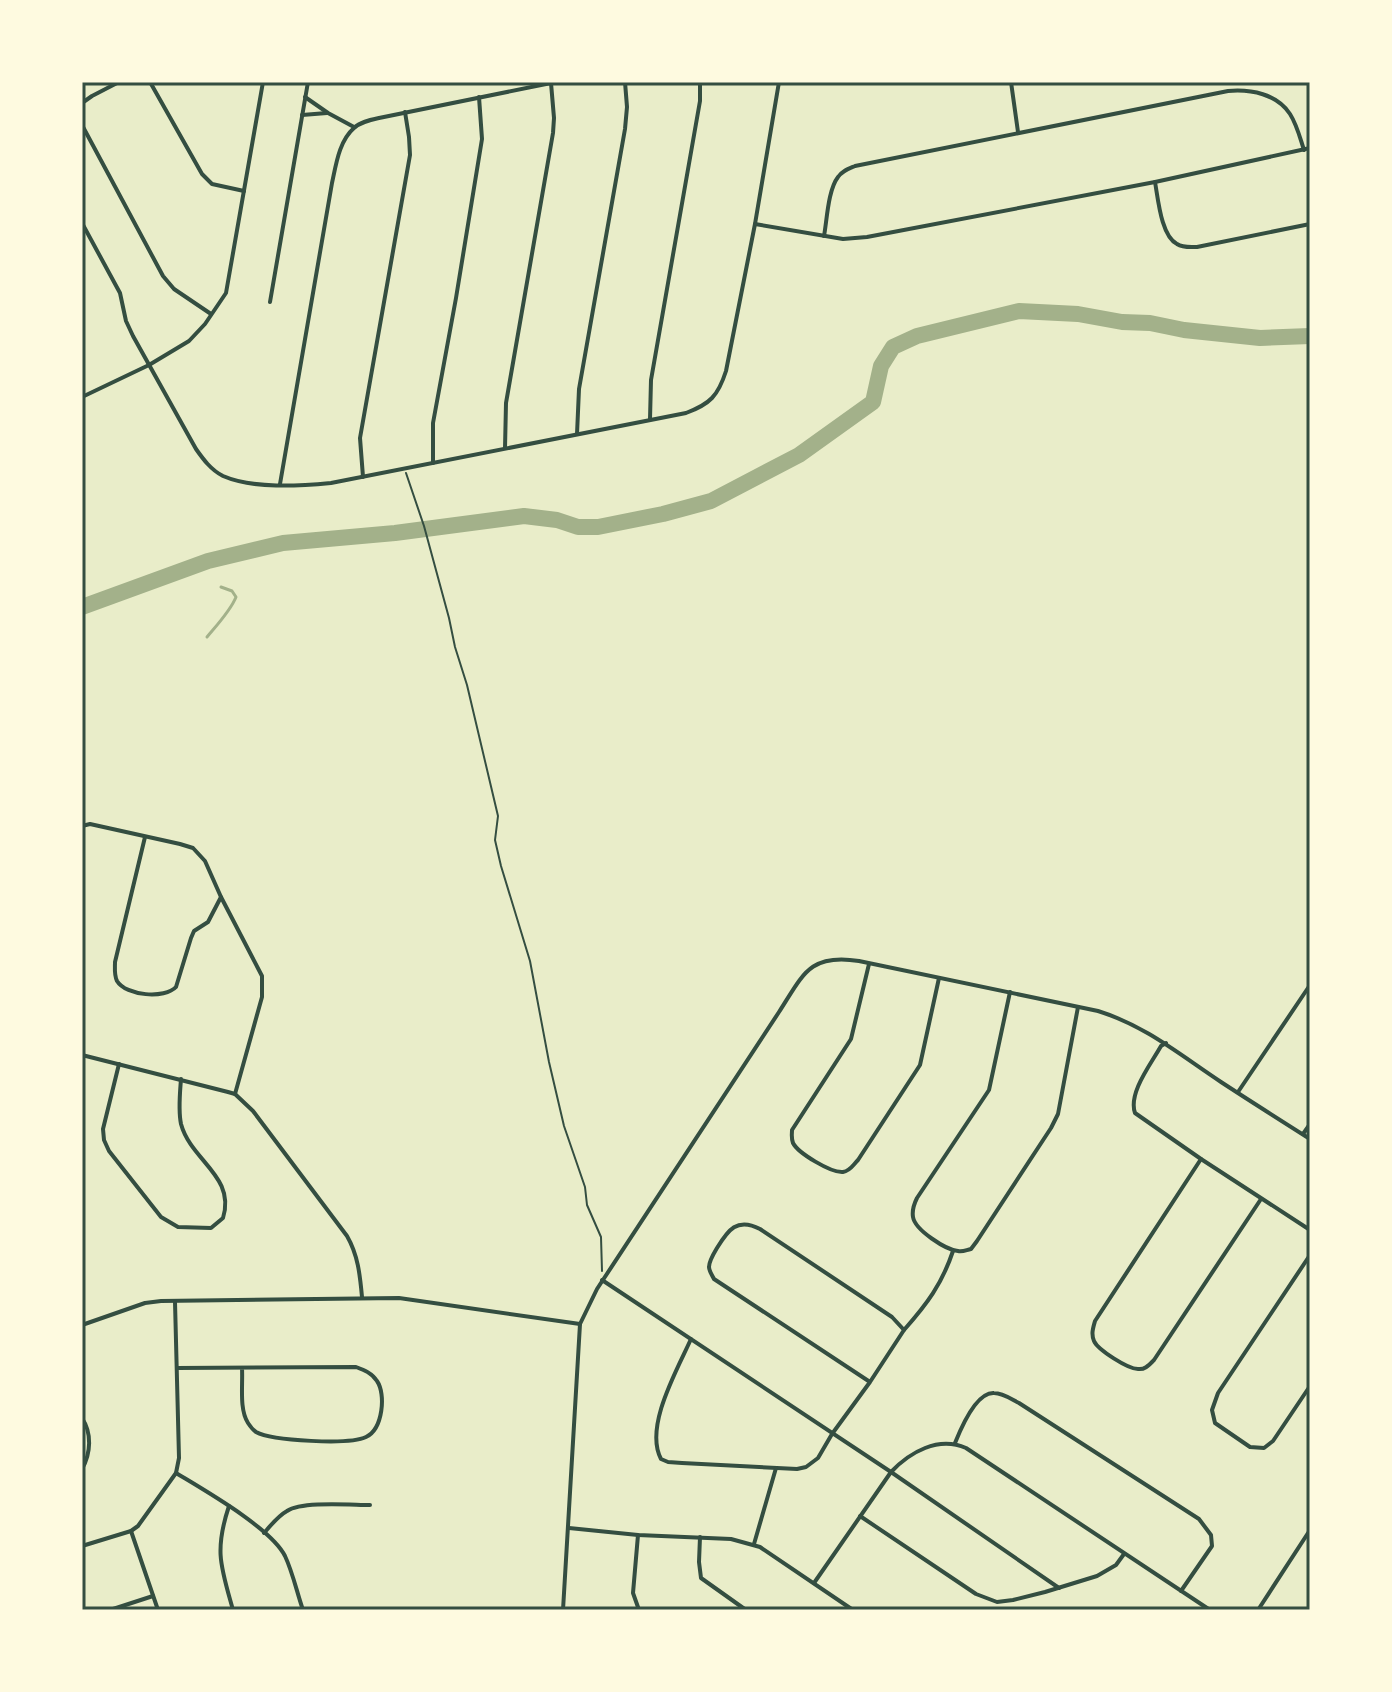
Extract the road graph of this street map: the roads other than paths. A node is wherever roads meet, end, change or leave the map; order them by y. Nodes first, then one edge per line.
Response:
1 (119, 82) edge
2 (150, 82) edge
3 (263, 82) edge
4 (308, 82) edge
5 (553, 82) edge
6 (625, 82) edge
7 (700, 82) edge
8 (779, 82) edge
9 (1011, 82) edge
10 (305, 97) junction
11 (479, 97) junction
12 (82, 103) edge
13 (405, 112) junction
14 (328, 113) junction
15 (302, 115) junction
16 (82, 125) edge
17 (354, 127) junction
18 (1018, 132) junction
19 (1307, 149) edge
20 (1155, 182) junction
21 (244, 191) junction
22 (82, 223) edge
23 (755, 224) junction
24 (1310, 224) edge
25 (824, 236) junction
26 (270, 302) dead end
27 (211, 314) junction
28 (149, 365) junction
29 (82, 397) edge
30 (650, 420) junction
31 (577, 434) junction
32 (505, 448) junction
33 (433, 463) junction
34 (363, 477) junction
35 (280, 485) junction
36 (82, 826) edge
37 (145, 837) junction
38 (221, 897) junction
39 (869, 964) junction
40 (939, 978) junction
41 (1310, 985) edge
42 (1010, 992) junction
43 (1078, 1007) junction
44 (1166, 1043) junction
45 (82, 1055) edge
46 (119, 1064) junction
47 (181, 1079) junction
48 (1238, 1092) junction
49 (235, 1094) junction
50 (1310, 1124) edge
51 (1303, 1134) junction
52 (1310, 1139) edge
53 (1201, 1159) junction
54 (1261, 1199) junction
55 (1310, 1230) edge
56 (954, 1250) junction
57 (1310, 1255) edge
58 (602, 1280) junction
59 (362, 1297) junction
60 (175, 1302) junction
61 (580, 1324) junction
62 (82, 1325) edge
63 (904, 1330) junction
64 (691, 1339) junction
65 (177, 1368) junction
66 (242, 1368) junction
67 (870, 1382) junction
68 (1310, 1386) edge
69 (82, 1418) edge
70 (832, 1434) junction
71 (955, 1443) junction
72 (776, 1468) junction
73 (82, 1469) edge
74 (891, 1472) junction
75 (176, 1473) junction
76 (370, 1505) dead end
77 (229, 1506) junction
78 (860, 1516) junction
79 (569, 1528) junction
80 (1310, 1530) edge
81 (131, 1531) junction
82 (264, 1533) junction
83 (638, 1535) junction
84 (700, 1537) junction
85 (754, 1544) junction
86 (82, 1546) edge
87 (1124, 1554) junction
88 (814, 1583) junction
89 (1059, 1588) junction
90 (1181, 1591) junction
91 (153, 1596) junction
92 (1202, 1608) edge
93 (110, 1610) edge
94 (158, 1610) edge
95 (233, 1610) edge
96 (303, 1610) edge
97 (563, 1610) edge
98 (639, 1610) edge
99 (746, 1610) edge
100 (853, 1610) edge
101 (1210, 1610) edge
102 (1258, 1610) edge

1 - 12 street
2 - 21 street
3 - 21 street
4 - 10 street
5 - 11 street
5 - 32 street
6 - 31 street
7 - 30 street
8 - 23 street
9 - 18 street
10 - 14 street
10 - 15 street
11 - 13 street
11 - 33 street
13 - 17 street
13 - 34 street
14 - 15 street
14 - 17 street
15 - 26 street
16 - 27 street
17 - 35 street
18 - 19 street
18 - 25 street
19 - 20 street
20 - 24 street
20 - 25 street
21 - 27 street
22 - 28 street
23 - 25 street
23 - 30 street
27 - 28 street
28 - 29 street
28 - 35 street
30 - 31 street
31 - 32 street
32 - 33 street
33 - 34 street
34 - 35 street
36 - 37 street
37 - 38 street
37 - 38 street
38 - 49 street
39 - 40 street
39 - 40 street
39 - 58 street
40 - 42 street
41 - 48 street
42 - 43 street
42 - 56 street
43 - 44 street
43 - 56 street
44 - 48 street
44 - 53 street
45 - 46 street
46 - 47 street
46 - 47 street
47 - 49 street
48 - 51 street
49 - 59 street
50 - 51 street
51 - 52 street
53 - 54 street
53 - 54 street
54 - 55 street
56 - 63 street
57 - 68 street
58 - 61 street
58 - 64 street
59 - 60 street
59 - 61 street
60 - 62 street
60 - 65 street
61 - 79 street
63 - 67 street
63 - 67 street
64 - 70 street
64 - 72 street
65 - 66 street
65 - 75 street
66 - 66 street
67 - 70 street
69 - 73 street
70 - 72 street
70 - 74 street
71 - 74 street
71 - 87 street
71 - 90 street
72 - 85 street
74 - 78 street
74 - 89 street
75 - 77 street
75 - 81 street
76 - 82 street
77 - 82 street
77 - 95 street
78 - 88 street
78 - 89 street
79 - 83 street
79 - 97 street
80 - 102 street
81 - 86 street
81 - 91 street
82 - 96 street
83 - 84 street
83 - 98 street
84 - 85 street
84 - 99 street
85 - 88 street
87 - 89 street
87 - 90 street
88 - 100 street
90 - 92 street
91 - 93 street
91 - 94 street
92 - 101 street

